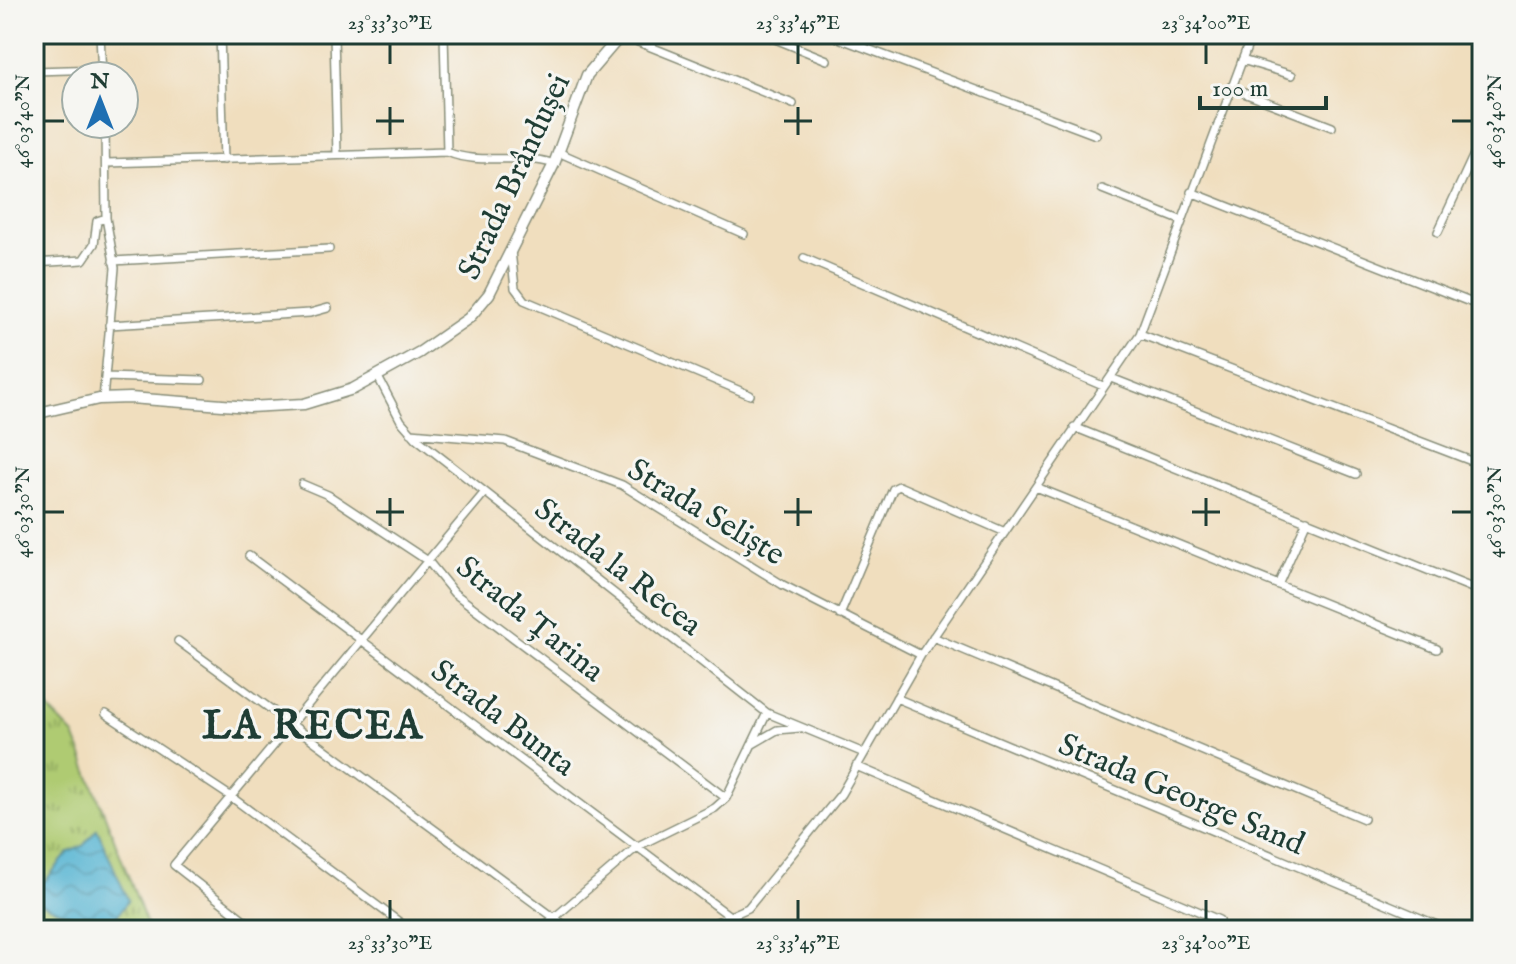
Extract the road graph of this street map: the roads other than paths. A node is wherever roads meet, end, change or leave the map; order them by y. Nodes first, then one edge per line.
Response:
1 (100, 34) edge
2 (220, 34) edge
3 (334, 34) edge
4 (444, 34) edge
5 (622, 34) edge
6 (763, 34) edge
7 (828, 34) edge
8 (1252, 34) edge
9 (101, 60) edge
10 (827, 60) dead end
11 (1242, 60) junction
12 (34, 71) edge
13 (60, 72) edge
14 (1292, 75) dead end
15 (1231, 88) junction
16 (793, 104) dead end
17 (1332, 127) dead end
18 (1096, 135) dead end
19 (1482, 137) edge
20 (106, 140) edge
21 (447, 152) junction
22 (558, 152) junction
23 (337, 155) junction
24 (224, 160) junction
25 (107, 163) junction
26 (554, 164) junction
27 (1102, 189) dead end
28 (1191, 192) junction
29 (106, 218) junction
30 (1180, 220) junction
31 (1438, 232) dead end
32 (744, 234) dead end
33 (329, 249) dead end
34 (511, 251) junction
35 (804, 258) dead end
36 (113, 261) junction
37 (34, 263) edge
38 (1470, 302) dead end
39 (328, 308) dead end
40 (109, 325) junction
41 (1140, 334) junction
42 (378, 377) junction
43 (1111, 378) junction
44 (105, 380) junction
45 (202, 380) dead end
46 (1103, 386) junction
47 (750, 395) dead end
48 (105, 399) junction
49 (34, 414) edge
50 (1074, 427) junction
51 (411, 433) junction
52 (1482, 465) edge
53 (1356, 474) dead end
54 (302, 484) dead end
55 (1036, 487) junction
56 (485, 492) junction
57 (1307, 520) junction
58 (1005, 532) junction
59 (249, 556) dead end
60 (428, 561) junction
61 (1278, 585) junction
62 (1482, 592) edge
63 (840, 615) junction
64 (933, 637) junction
65 (178, 641) dead end
66 (362, 641) junction
67 (1437, 649) dead end
68 (921, 655) junction
69 (896, 698) junction
70 (767, 713) junction
71 (106, 714) dead end
72 (292, 724) junction
73 (806, 729) junction
74 (751, 745) junction
75 (864, 753) junction
76 (856, 766) junction
77 (230, 796) junction
78 (726, 798) junction
79 (1364, 819) dead end
80 (638, 846) junction
81 (552, 916) junction
82 (731, 917) junction
83 (1219, 920) dead end
84 (257, 930) edge
85 (410, 930) edge
86 (540, 930) edge
87 (571, 930) edge
88 (680, 930) edge
89 (1449, 930) edge

1 - 9 street
2 - 24 street
3 - 23 street
4 - 21 street
5 - 16 street
5 - 22 main road, Strada Brândușei
6 - 10 street
7 - 18 street
8 - 11 street
11 - 14 street
11 - 15 street
12 - 13 street
15 - 17 street
15 - 28 street
19 - 31 street
20 - 25 street
21 - 23 street
21 - 26 street
22 - 26 main road, Strada Brândușei
22 - 32 street
23 - 24 street
24 - 25 street
25 - 29 street
26 - 34 main road, Strada Brândușei
27 - 30 street
28 - 30 street
28 - 38 street
29 - 36 street
29 - 37 street
30 - 41 street
33 - 36 street
34 - 42 main road, Strada Brândușei
34 - 47 street
35 - 46 street
36 - 40 street
39 - 40 street
40 - 44 street
41 - 43 street
41 - 52 street
42 - 48 main road, Strada Brândușei
42 - 51 street, Strada la Recea
43 - 46 street
43 - 53 street
44 - 45 street
44 - 48 street
46 - 50 street
48 - 49 main road, Strada Brândușei
50 - 55 street
50 - 57 street
51 - 56 street, Strada la Recea
51 - 63 street, Strada Seliște
54 - 60 street, Strada Țarina
55 - 58 street
55 - 61 street
56 - 60 street
56 - 70 street, Strada la Recea
57 - 61 street
57 - 62 street
58 - 63 street
58 - 64 street
59 - 66 street, Strada Bunta
60 - 66 street
60 - 78 street, Strada Țarina
61 - 67 street
63 - 68 street, Strada Seliște
64 - 68 street
64 - 79 street
65 - 72 street
66 - 72 street
66 - 80 street, Strada Bunta
68 - 69 street
69 - 75 street
69 - 89 street, Strada George Sand
70 - 73 street, Strada la Recea
70 - 74 street
71 - 77 street
72 - 77 street
72 - 81 street
73 - 74 street
73 - 75 street, Strada la Recea
74 - 78 street
75 - 76 street
76 - 82 street
76 - 83 street
77 - 84 street
77 - 85 street
78 - 80 street
80 - 81 street
80 - 82 street, Strada Bunta
81 - 86 street
81 - 87 street
82 - 88 street

